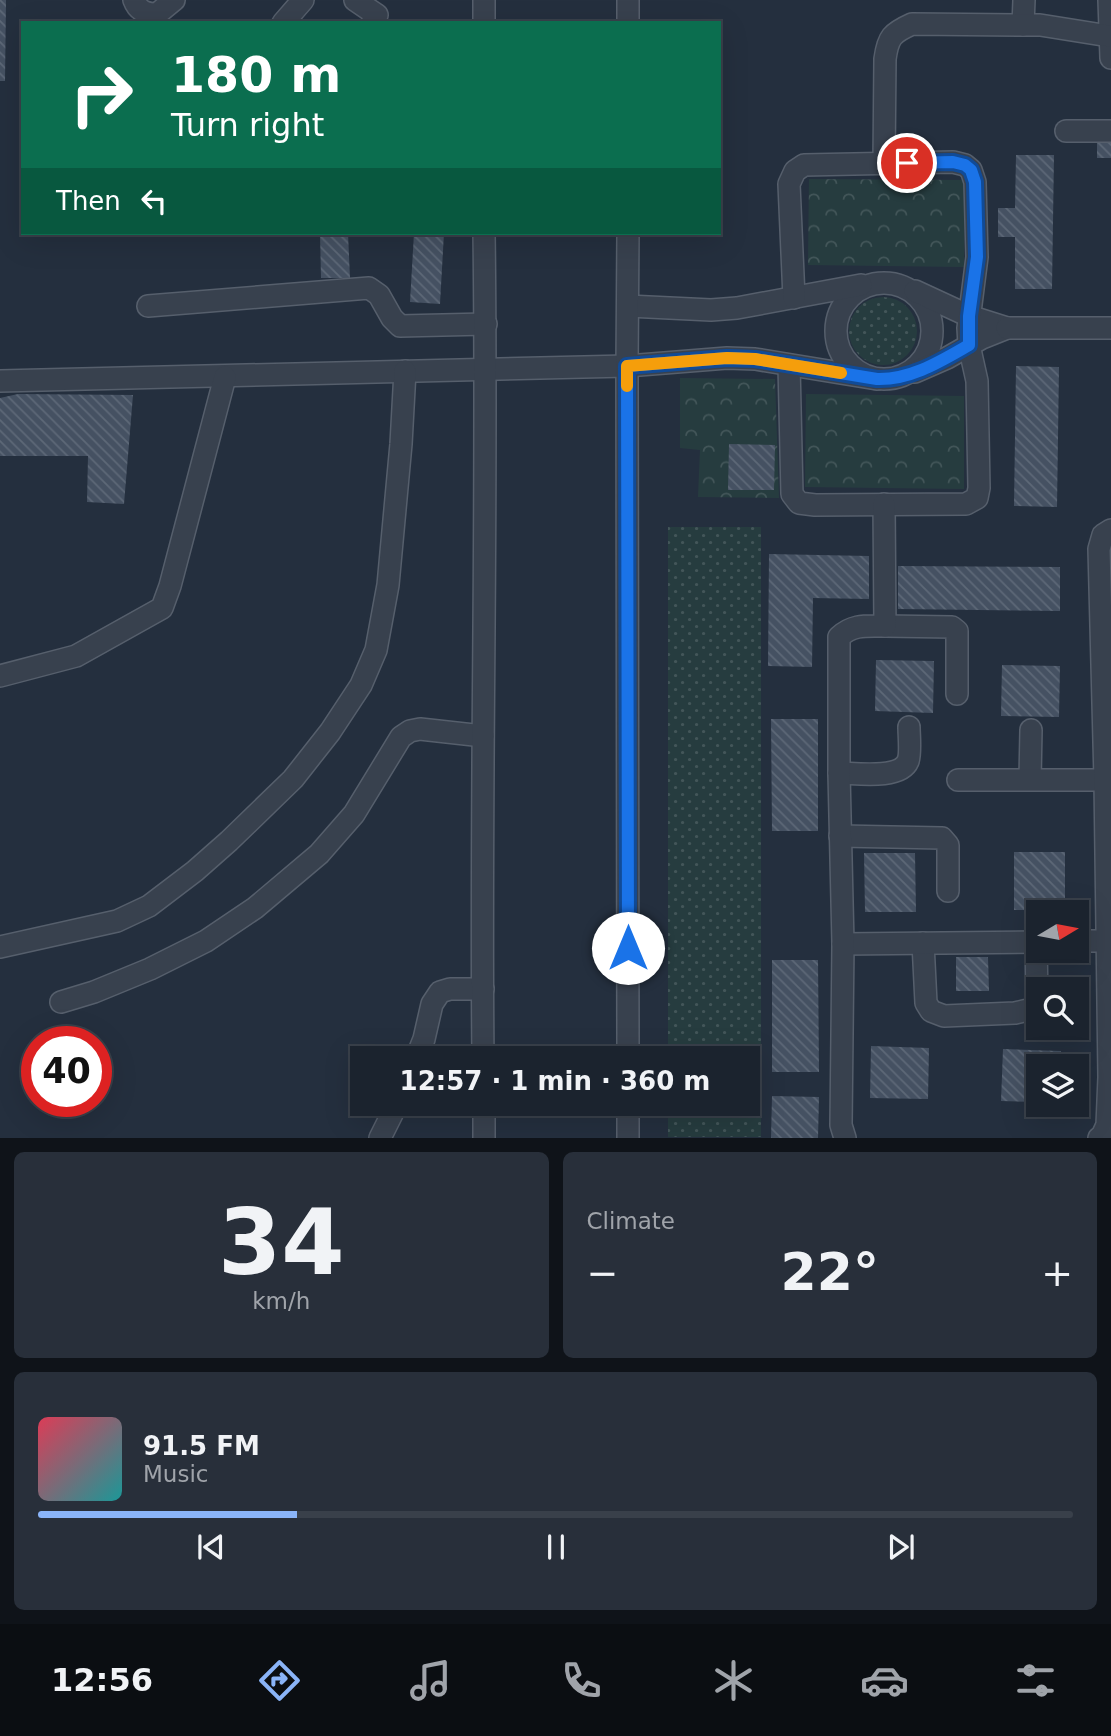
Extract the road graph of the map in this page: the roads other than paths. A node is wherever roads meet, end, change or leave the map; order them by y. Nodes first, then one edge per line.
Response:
1 (134, 0) edge
2 (174, 0) edge
3 (303, 0) edge
4 (355, 0) edge
5 (484, 0) edge
6 (628, 0) edge
7 (1024, 0) edge
8 (1108, 0) edge
9 (378, 13) edge
10 (285, 21) edge
11 (484, 21) edge
12 (628, 21) edge
13 (1023, 25) junction
14 (1109, 36) junction
15 (1111, 58) edge
16 (1066, 131) dead end
17 (1111, 131) edge
18 (884, 163) junction
19 (484, 235) edge
20 (628, 235) edge
21 (874, 283) junction
22 (906, 288) junction
23 (794, 298) junction
24 (148, 306) dead end
25 (628, 306) junction
26 (969, 316) junction
27 (486, 324) junction
28 (1007, 328) junction
29 (1111, 328) edge
30 (969, 345) junction
31 (789, 365) junction
32 (627, 366) junction
33 (486, 369) junction
34 (405, 371) junction
35 (225, 376) junction
36 (900, 377) junction
37 (877, 379) junction
38 (0, 381) edge
39 (884, 504) junction
40 (1111, 530) edge
41 (884, 626) junction
42 (0, 676) edge
43 (957, 694) dead end
44 (909, 727) dead end
45 (1031, 730) dead end
46 (483, 736) junction
47 (839, 773) junction
48 (1030, 779) junction
49 (1105, 779) junction
50 (958, 780) dead end
51 (840, 836) junction
52 (948, 891) dead end
53 (1089, 941) edge
54 (1106, 941) junction
55 (1026, 942) edge
56 (923, 943) junction
57 (843, 944) junction
58 (0, 947) edge
59 (1037, 963) edge
60 (483, 989) junction
61 (61, 1002) dead end
62 (421, 1046) edge
63 (483, 1046) edge
64 (628, 1046) edge
65 (1110, 1077) edge
66 (391, 1116) edge
67 (484, 1116) edge
68 (628, 1116) edge
69 (380, 1138) edge
70 (484, 1138) edge
71 (628, 1138) edge
72 (845, 1138) edge
73 (1098, 1138) edge

1 - 2 street
3 - 10 street
4 - 9 street
5 - 11 street
6 - 12 street
7 - 13 street
8 - 14 street
13 - 14 street
13 - 18 street
14 - 15 street
16 - 17 street
18 - 23 street
18 - 26 street
19 - 27 street
20 - 25 street
21 - 22 street
21 - 23 street
21 - 37 street
22 - 26 street
22 - 36 street
23 - 25 street
24 - 27 street
25 - 32 street
26 - 28 street
26 - 30 street
27 - 33 street
28 - 29 street
28 - 30 street
30 - 36 street
30 - 39 street
31 - 32 street
31 - 37 street
31 - 39 street
32 - 33 street
32 - 64 street
33 - 34 street
33 - 46 street
34 - 35 street
34 - 58 street
35 - 38 street
35 - 42 street
36 - 37 street
39 - 41 street
40 - 49 street
41 - 43 street
41 - 47 street
44 - 47 street
45 - 48 street
46 - 60 street
46 - 61 street
47 - 51 street
48 - 49 street
48 - 50 street
49 - 54 street
51 - 52 street
51 - 57 street
53 - 54 street
54 - 65 street
55 - 56 street
56 - 57 street
56 - 59 street
57 - 72 street
60 - 62 street
60 - 63 street
65 - 73 street
66 - 69 street
67 - 70 street
68 - 71 street

